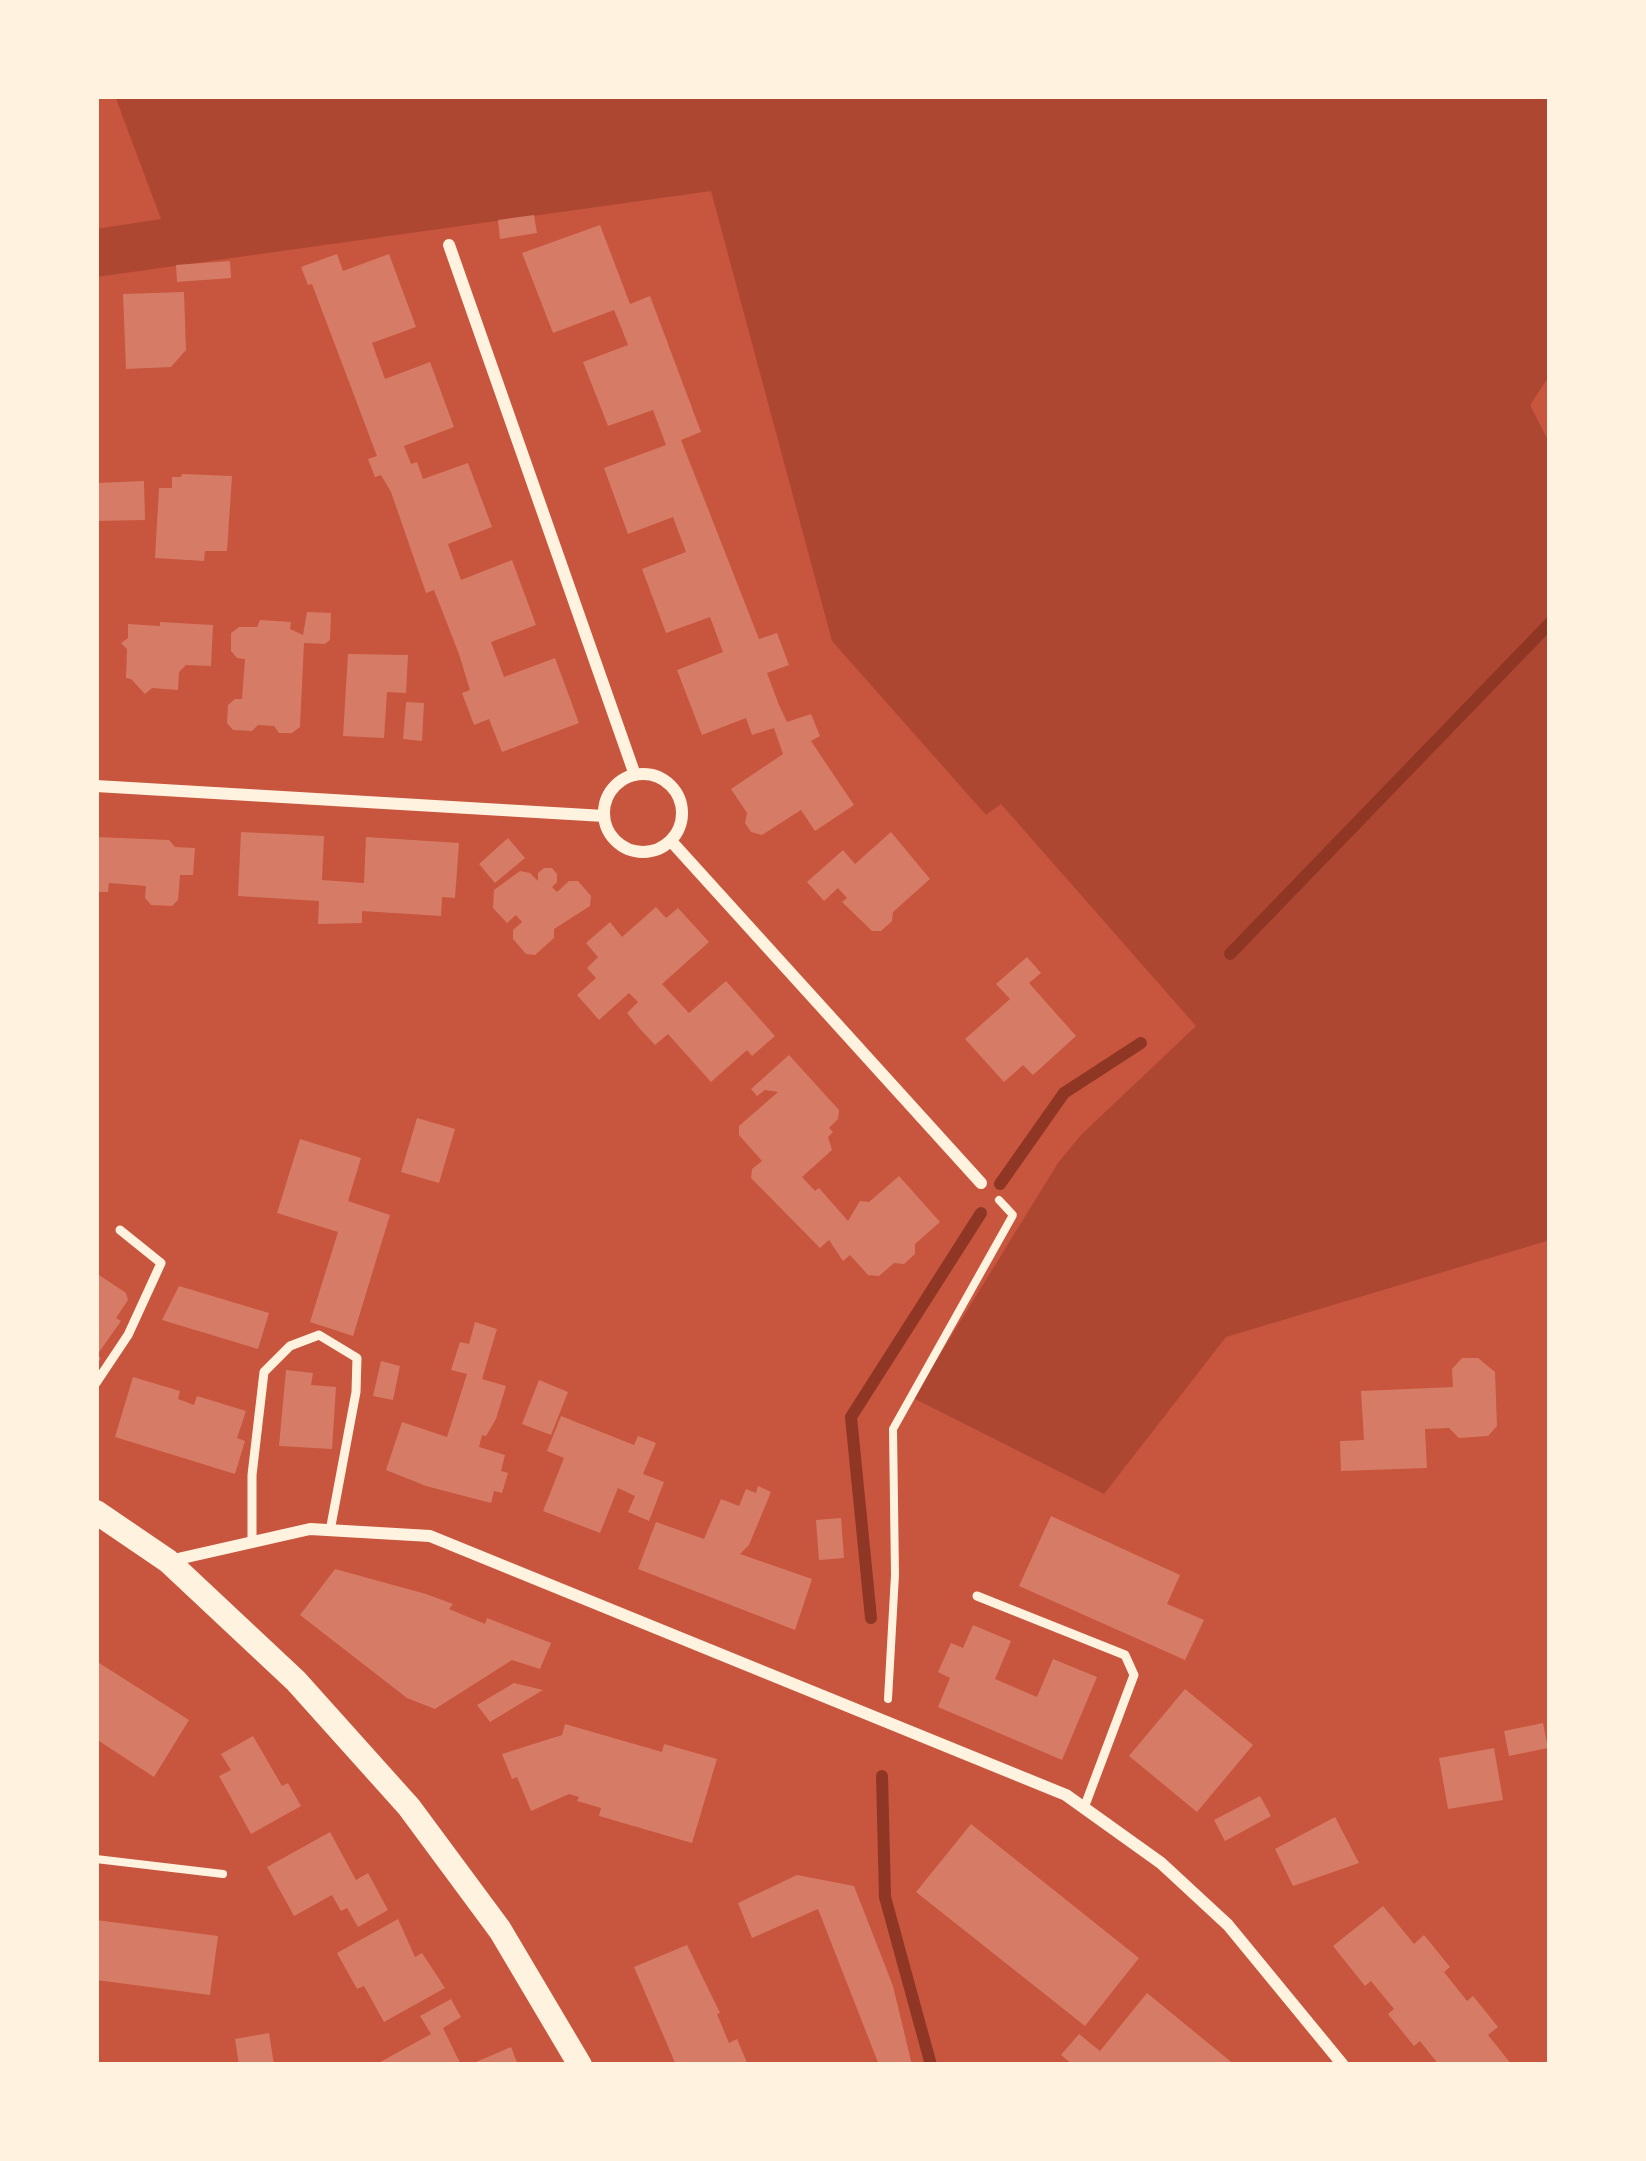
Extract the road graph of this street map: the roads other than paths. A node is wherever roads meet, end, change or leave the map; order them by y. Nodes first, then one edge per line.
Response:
1 (449, 245) dead end
2 (635, 775) junction
3 (96, 786) edge
4 (604, 816) junction
5 (670, 841) junction
6 (980, 1183) dead end
7 (120, 1230) dead end
8 (96, 1383) edge
9 (96, 1512) edge
10 (330, 1531) junction
11 (252, 1543) junction
12 (168, 1562) junction
13 (977, 1597) dead end
14 (1084, 1808) junction
15 (580, 2065) edge
16 (1343, 2065) edge

1 - 2 street
2 - 4 street
2 - 5 street
3 - 4 street
4 - 5 street
5 - 6 street
7 - 8 lane
9 - 12 main road
10 - 11 street
10 - 11 lane
10 - 14 street
11 - 12 street
12 - 15 main road
13 - 14 lane
14 - 16 street

